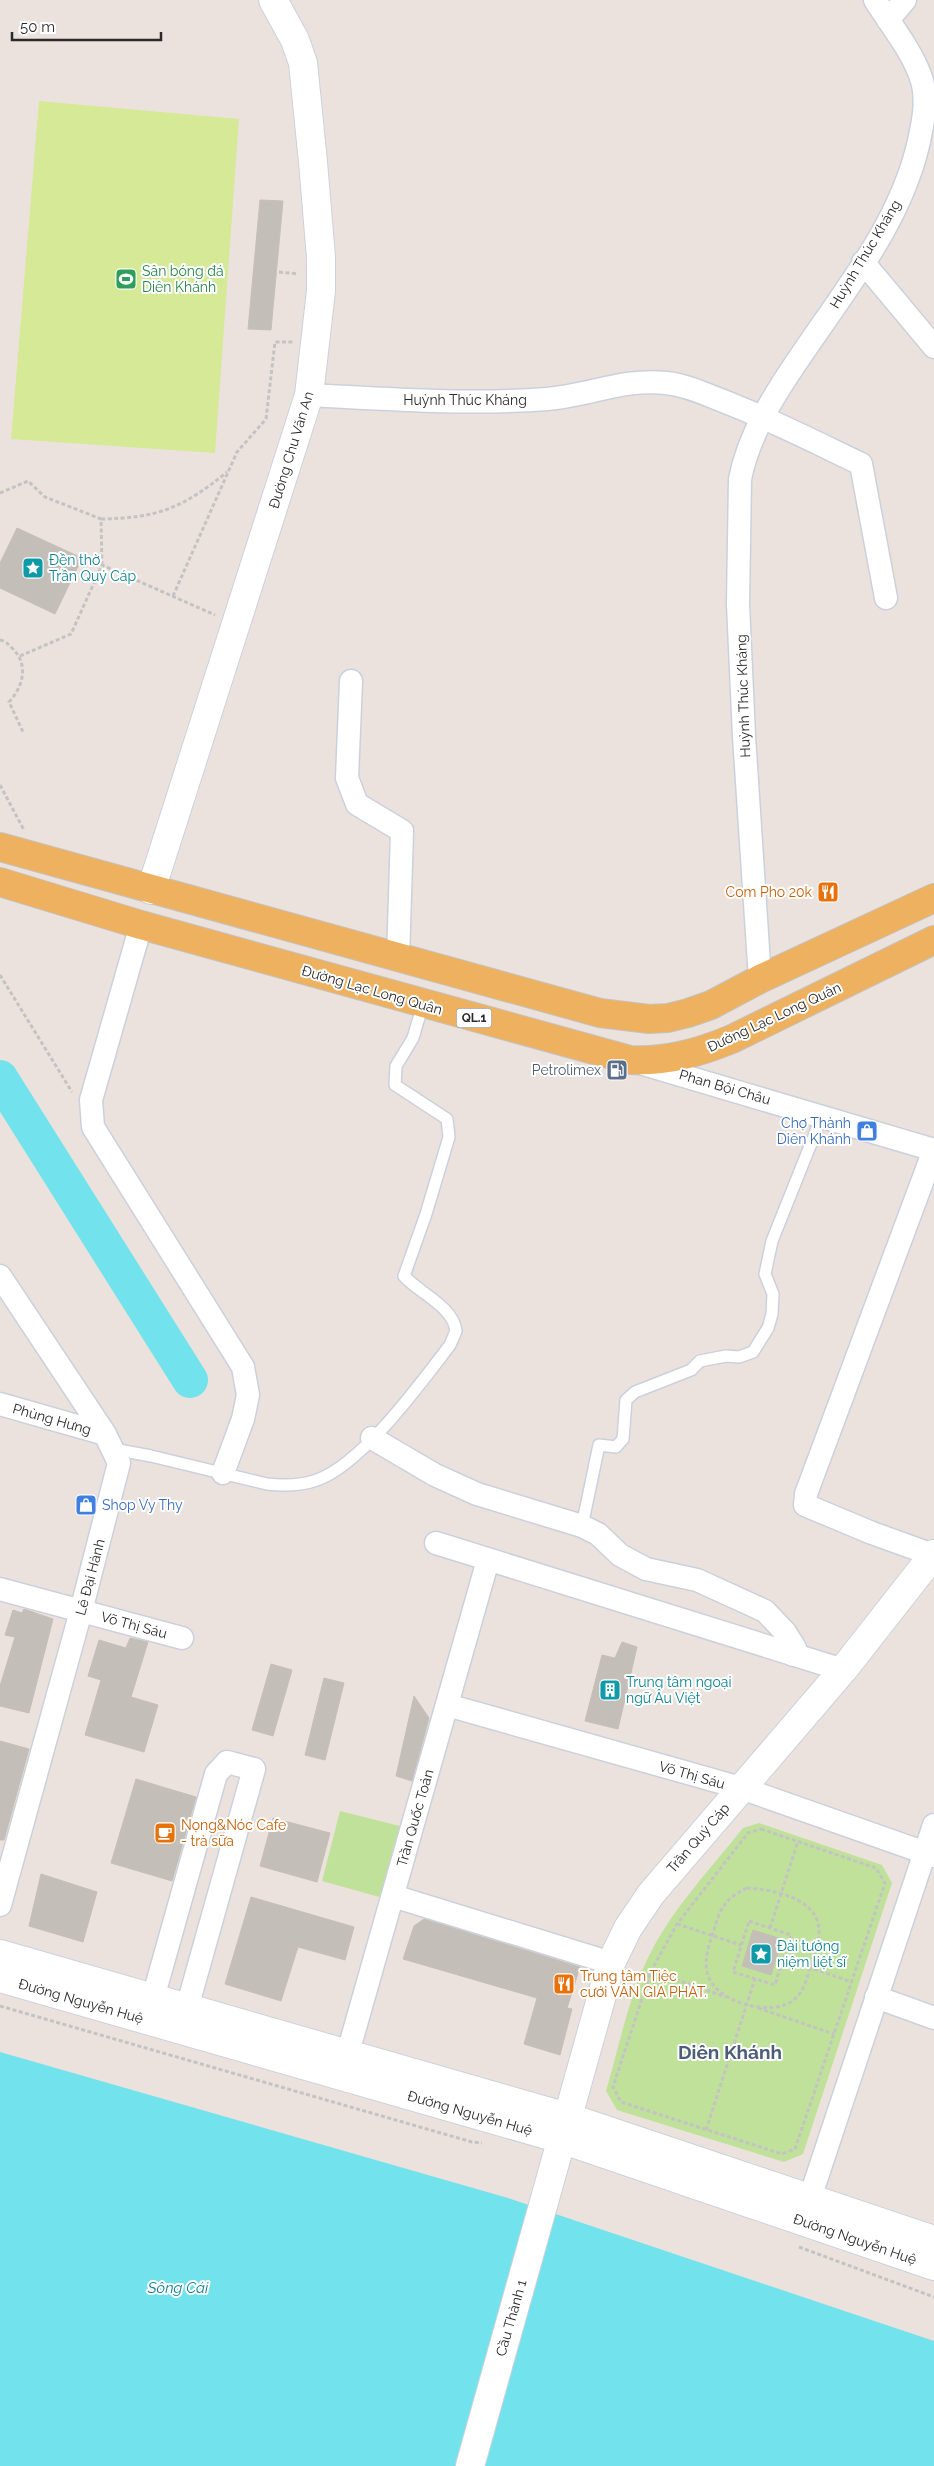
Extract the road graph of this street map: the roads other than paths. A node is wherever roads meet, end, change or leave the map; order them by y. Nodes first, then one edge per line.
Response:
1 (273, 0) edge
2 (875, 0) edge
3 (905, 0) edge
4 (888, 20) junction
5 (926, 151) edge
6 (863, 262) junction
7 (934, 347) edge
8 (309, 395) junction
9 (763, 416) junction
10 (886, 598) dead end
11 (351, 681) dead end
12 (0, 847) edge
13 (0, 882) edge
14 (151, 890) junction
15 (934, 898) edge
16 (141, 925) junction
17 (934, 940) edge
18 (398, 958) junction
19 (760, 980) junction
20 (422, 1004) junction
21 (630, 1060) junction
22 (822, 1116) junction
23 (934, 1150) edge
24 (0, 1276) edge
25 (0, 1404) edge
26 (372, 1438) junction
27 (109, 1442) junction
28 (223, 1473) junction
29 (582, 1526) junction
30 (436, 1543) dead end
31 (934, 1555) edge
32 (488, 1560) junction
33 (0, 1589) edge
34 (81, 1611) junction
35 (182, 1638) dead end
36 (794, 1655) junction
37 (844, 1670) junction
38 (447, 1705) junction
39 (741, 1788) junction
40 (934, 1825) edge
41 (929, 1854) edge
42 (393, 1896) junction
43 (0, 1905) edge
44 (0, 1954) edge
45 (612, 1963) junction
46 (0, 1978) edge
47 (876, 1997) junction
48 (153, 1998) junction
49 (187, 2008) junction
50 (934, 2018) edge
51 (345, 2065) junction
52 (564, 2128) junction
53 (552, 2171) joint
54 (806, 2209) junction
55 (934, 2240) edge
56 (934, 2266) edge
57 (470, 2466) edge

1 - 8 street, Đường Chu Văn An
2 - 4 street, Huỳnh Thúc Kháng
3 - 4 street
4 - 5 street, Huỳnh Thúc Kháng
5 - 6 street, Huỳnh Thúc Kháng
6 - 7 street
6 - 9 street, Huỳnh Thúc Kháng
8 - 9 street, Huỳnh Thúc Kháng
8 - 14 street, Đường Chu Văn An
9 - 10 street, Huỳnh Thúc Kháng
9 - 19 street, Huỳnh Thúc Kháng
11 - 18 street
12 - 14 main road
13 - 16 main road, Đường Lạc Long Quân / QL.1
14 - 18 main road
15 - 19 main road
16 - 20 main road, Đường Lạc Long Quân / QL.1
16 - 28 street
17 - 21 main road, Đường Lạc Long Quân / QL.1
18 - 19 main road
20 - 21 main road, Đường Lạc Long Quân / QL.1
20 - 26 lane
21 - 22 street, Phan Bội Châu
22 - 23 street, Phan Bội Châu
22 - 29 lane
23 - 31 street
24 - 27 street, Lê Đại Hành
25 - 27 street, Phùng Hưng
26 - 28 lane
26 - 29 street
27 - 28 lane
27 - 34 street, Lê Đại Hành
29 - 36 street
30 - 32 street
31 - 37 street, Trần Quý Cáp
32 - 36 street
32 - 38 street, Trần Quốc Toản
33 - 34 street, Võ Thị Sáu
34 - 35 street, Võ Thị Sáu
34 - 43 street, Lê Đại Hành
36 - 37 street
37 - 39 street, Trần Quý Cáp
38 - 39 street, Võ Thị Sáu
38 - 42 street, Trần Quốc Toản
39 - 41 street, Võ Thị Sáu
39 - 45 street, Trần Quý Cáp
40 - 41 street
41 - 47 street
42 - 45 street
42 - 51 street, Trần Quốc Toản
44 - 48 street, Đường Nguyễn Huệ
45 - 52 street, Trần Quý Cáp
46 - 51 street, Đường Nguyễn Huệ
47 - 50 street
47 - 54 street
48 - 49 street, Đường Nguyễn Huệ
48 - 49 street
49 - 51 street, Đường Nguyễn Huệ
51 - 52 street, Đường Nguyễn Huệ
52 - 53 street, Trần Quý Cáp
52 - 54 street, Đường Nguyễn Huệ
53 - 57 street, Cầu Thành 1
54 - 55 street, Đường Nguyễn Huệ
54 - 56 street, Đường Nguyễn Huệ

